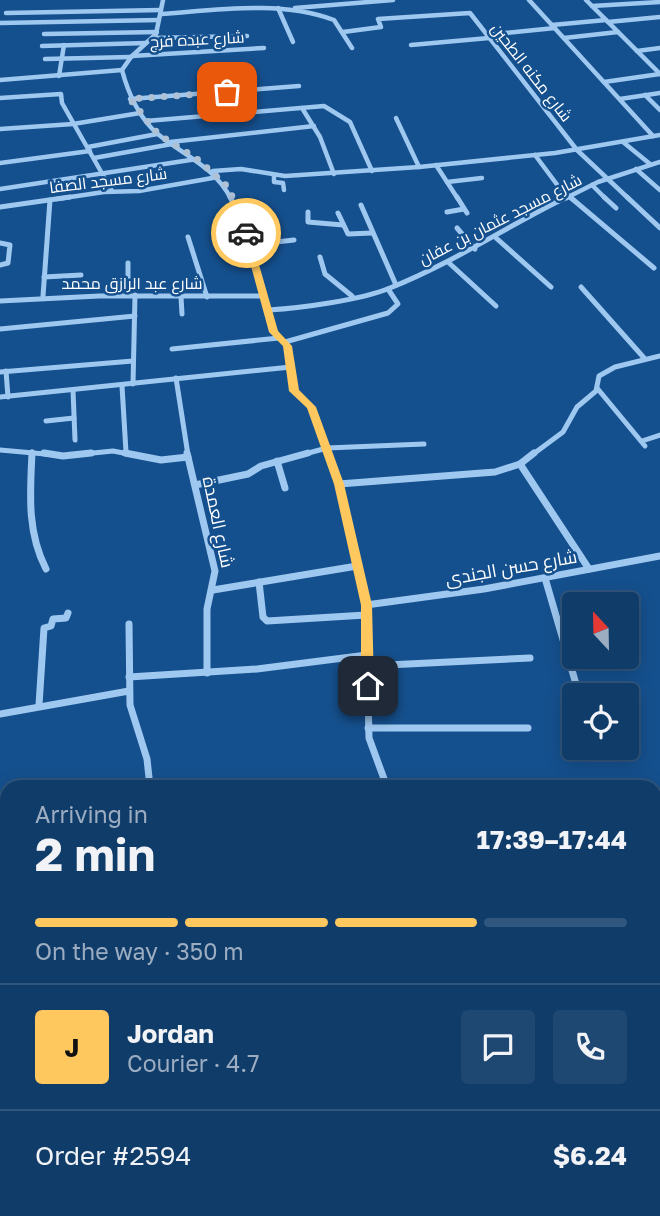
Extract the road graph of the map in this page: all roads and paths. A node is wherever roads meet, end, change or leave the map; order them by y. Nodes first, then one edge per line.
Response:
1 (163, 0) edge
2 (393, 0) edge
3 (529, 0) edge
4 (586, 0) edge
5 (660, 2) edge
6 (592, 6) junction
7 (281, 9) junction
8 (6, 13) dead end
9 (160, 14) junction
10 (660, 17) edge
11 (607, 21) junction
12 (0, 23) edge
13 (553, 27) junction
14 (157, 32) junction
15 (343, 32) junction
16 (618, 32) junction
17 (44, 34) dead end
18 (247, 36) dead end
19 (488, 36) junction
20 (153, 38) junction
21 (564, 38) junction
22 (293, 42) dead end
23 (147, 43) junction
24 (64, 45) junction
25 (411, 45) dead end
26 (42, 46) dead end
27 (264, 48) dead end
28 (352, 48) dead end
29 (660, 48) edge
30 (637, 51) junction
31 (131, 56) junction
32 (45, 59) dead end
33 (62, 59) junction
34 (660, 64) edge
35 (651, 66) junction
36 (122, 70) junction
37 (660, 74) edge
38 (59, 76) junction
39 (0, 80) edge
40 (604, 82) junction
41 (299, 86) dead end
42 (660, 93) edge
43 (645, 95) junction
44 (0, 98) edge
45 (130, 99) junction
46 (620, 99) junction
47 (302, 108) junction
48 (660, 110) edge
49 (140, 113) junction
50 (396, 118) dead end
51 (146, 121) junction
52 (73, 124) junction
53 (314, 126) junction
54 (0, 129) edge
55 (158, 134) junction
56 (657, 135) edge
57 (623, 142) junction
58 (171, 143) junction
59 (89, 149) junction
60 (578, 150) junction
61 (535, 155) junction
62 (93, 158) junction
63 (197, 159) junction
64 (660, 162) edge
65 (0, 163) edge
66 (650, 164) junction
67 (436, 166) junction
68 (419, 167) junction
69 (636, 169) junction
70 (213, 171) junction
71 (372, 171) junction
72 (103, 174) junction
73 (334, 174) junction
74 (274, 175) junction
75 (218, 177) junction
76 (482, 178) dead end
77 (606, 179) junction
78 (447, 183) junction
79 (592, 185) junction
80 (0, 189) edge
81 (284, 190) dead end
82 (660, 190) edge
83 (112, 191) junction
84 (568, 197) junction
85 (50, 200) junction
86 (361, 205) dead end
87 (0, 207) edge
88 (617, 208) dead end
89 (308, 212) dead end
90 (447, 212) dead end
91 (338, 213) dead end
92 (343, 225) junction
93 (457, 228) dead end
94 (660, 228) edge
95 (372, 233) junction
96 (188, 237) dead end
97 (495, 237) junction
98 (294, 240) dead end
99 (4, 243) edge
100 (249, 245) junction
101 (475, 249) junction
102 (320, 257) dead end
103 (128, 262) dead end
104 (448, 262) junction
105 (0, 265) edge
106 (654, 268) dead end
107 (81, 275) dead end
108 (44, 277) junction
109 (396, 285) junction
110 (551, 287) dead end
111 (581, 287) dead end
112 (388, 289) junction
113 (128, 294) junction
114 (135, 295) junction
115 (43, 296) junction
116 (264, 296) junction
117 (352, 296) junction
118 (181, 297) junction
119 (207, 297) junction
120 (0, 301) edge
121 (496, 306) dead end
122 (269, 310) junction
123 (182, 314) dead end
124 (135, 316) junction
125 (0, 329) edge
126 (282, 340) junction
127 (172, 349) dead end
128 (660, 355) edge
129 (645, 359) junction
130 (133, 361) junction
131 (290, 367) junction
132 (3, 371) edge
133 (176, 378) junction
134 (132, 384) junction
135 (122, 386) junction
136 (597, 388) junction
137 (73, 390) junction
138 (0, 397) edge
139 (8, 397) junction
140 (74, 418) junction
141 (46, 421) dead end
142 (660, 435) edge
143 (75, 440) dead end
144 (424, 444) dead end
145 (327, 448) junction
146 (0, 450) edge
147 (32, 452) junction
148 (126, 452) junction
149 (188, 457) junction
150 (277, 461) junction
151 (520, 464) junction
152 (339, 484) junction
153 (195, 485) junction
154 (285, 488) dead end
155 (660, 556) edge
156 (358, 566) junction
157 (46, 569) dead end
158 (589, 569) junction
159 (545, 578) junction
160 (259, 582) junction
161 (213, 590) junction
162 (366, 605) junction
163 (68, 613) dead end
164 (366, 615) junction
165 (129, 624) dead end
166 (367, 655) junction
167 (530, 658) dead end
168 (367, 666) junction
169 (207, 673) junction
170 (129, 677) junction
171 (576, 683) edge
172 (129, 691) junction
173 (39, 705) junction
174 (0, 714) edge
175 (368, 728) junction
176 (528, 728) dead end
177 (149, 780) edge
178 (384, 780) edge

1 - 9 street
2 - 7 street
3 - 13 street
4 - 6 street
5 - 6 street
6 - 11 street
7 - 9 street
7 - 15 street
7 - 22 street
8 - 9 street
9 - 12 street
9 - 14 street
10 - 11 street
11 - 13 street
11 - 16 street
13 - 19 street
13 - 21 street
14 - 17 street
14 - 20 street
15 - 19 street, شارع مكنه الطحين
15 - 28 street
16 - 21 street
16 - 30 street
18 - 20 street
19 - 25 street
19 - 60 street, شارع مكنه الطحين
20 - 23 street
21 - 40 street
23 - 24 street
23 - 31 street
24 - 26 street
24 - 33 street
27 - 31 street, شارع عبده فرج
29 - 30 street
30 - 35 street
31 - 33 street, شارع عبده فرج
31 - 36 street
32 - 33 street, شارع عبده فرج
33 - 38 street
34 - 35 street
35 - 37 street
36 - 38 street
36 - 45 street
37 - 40 street
38 - 39 street
40 - 46 street
41 - 45 street
42 - 43 street
43 - 46 street
43 - 48 street
44 - 52 street
45 - 49 street
46 - 56 street
47 - 51 street
47 - 53 street
47 - 71 street
49 - 51 street
49 - 52 street
50 - 68 street
51 - 55 street
52 - 54 street
52 - 59 street
53 - 58 street
53 - 73 street
55 - 58 street
55 - 59 street
56 - 57 street
57 - 60 street
57 - 66 street
58 - 62 street
58 - 63 street
59 - 62 street
59 - 65 street
60 - 61 street
60 - 77 street, شارع مكنه الطحين
61 - 67 street
61 - 84 street
62 - 72 street
63 - 70 street
63 - 72 street
64 - 66 street, شارع مسجد عثمان بن عفان
66 - 69 street, شارع مسجد عثمان بن عفان
67 - 68 street
67 - 78 street
68 - 71 street
69 - 77 street, شارع مسجد عثمان بن عفان
69 - 82 street
70 - 74 street
70 - 75 street
71 - 73 street
72 - 80 street
72 - 83 street
73 - 74 street
74 - 81 street
75 - 83 street, شارع مسجد الصفا
75 - 100 street
76 - 78 street
77 - 79 street, شارع مسجد عثمان بن عفان
77 - 94 street, شارع مكنه الطحين
78 - 90 street
79 - 84 street, شارع مسجد عثمان بن عفان
79 - 88 street
83 - 85 street, شارع مسجد الصفا
84 - 97 street, شارع مسجد عثمان بن عفان
84 - 106 street
85 - 87 street, شارع مسجد الصفا
85 - 108 street
86 - 95 street
89 - 92 street
91 - 92 street
92 - 95 street
93 - 101 street
95 - 109 street
96 - 119 street
97 - 101 street, شارع مسجد عثمان بن عفان
97 - 110 street
98 - 100 street
99 - 105 street
100 - 116 street
101 - 104 street, شارع مسجد عثمان بن عفان
102 - 117 street
103 - 113 street
104 - 109 street, شارع مسجد عثمان بن عفان
104 - 121 street
107 - 108 street
108 - 115 street
109 - 112 street, شارع مسجد عثمان بن عفان
111 - 129 street
112 - 117 street, شارع مسجد عثمان بن عفان
112 - 126 street
113 - 114 street, شارع عبد الرازق محمد
113 - 115 street, شارع عبد الرازق محمد
114 - 118 street, شارع عبد الرازق محمد
114 - 124 street
115 - 120 street, شارع عبد الرازق محمد
116 - 119 street, شارع عبد الرازق محمد
116 - 122 street
117 - 122 street, شارع مسجد عثمان بن عفان
118 - 119 street, شارع عبد الرازق محمد
118 - 123 street
122 - 126 street
124 - 125 street
124 - 130 street
126 - 127 street
126 - 131 street
128 - 129 street
129 - 136 street
130 - 132 street
130 - 134 street
131 - 133 street
131 - 145 street
132 - 139 street
133 - 134 street
133 - 149 street, شارع العمدة
134 - 135 street
135 - 137 street
135 - 148 street
136 - 142 street
136 - 151 street
137 - 139 street
137 - 140 street
138 - 139 street
140 - 141 street
140 - 143 street
144 - 145 street
145 - 150 street
145 - 152 street
146 - 147 street
147 - 148 street
147 - 157 street
148 - 149 street
149 - 153 street, شارع العمدة
150 - 153 street
150 - 154 street
151 - 152 street
151 - 158 street
152 - 156 street
153 - 161 street, شارع العمدة
155 - 158 street, شارع حسن الجندى
156 - 160 street
156 - 162 street
158 - 159 street, شارع حسن الجندى
159 - 162 street, شارع حسن الجندى
159 - 171 street
160 - 161 street
160 - 164 street
161 - 169 street, شارع العمدة
162 - 164 street
163 - 173 street
164 - 166 street
165 - 170 street
166 - 168 street
166 - 169 street
167 - 168 street
168 - 175 street
169 - 170 street
170 - 172 street
172 - 173 street
172 - 177 street
173 - 174 street
175 - 176 street
175 - 178 street

